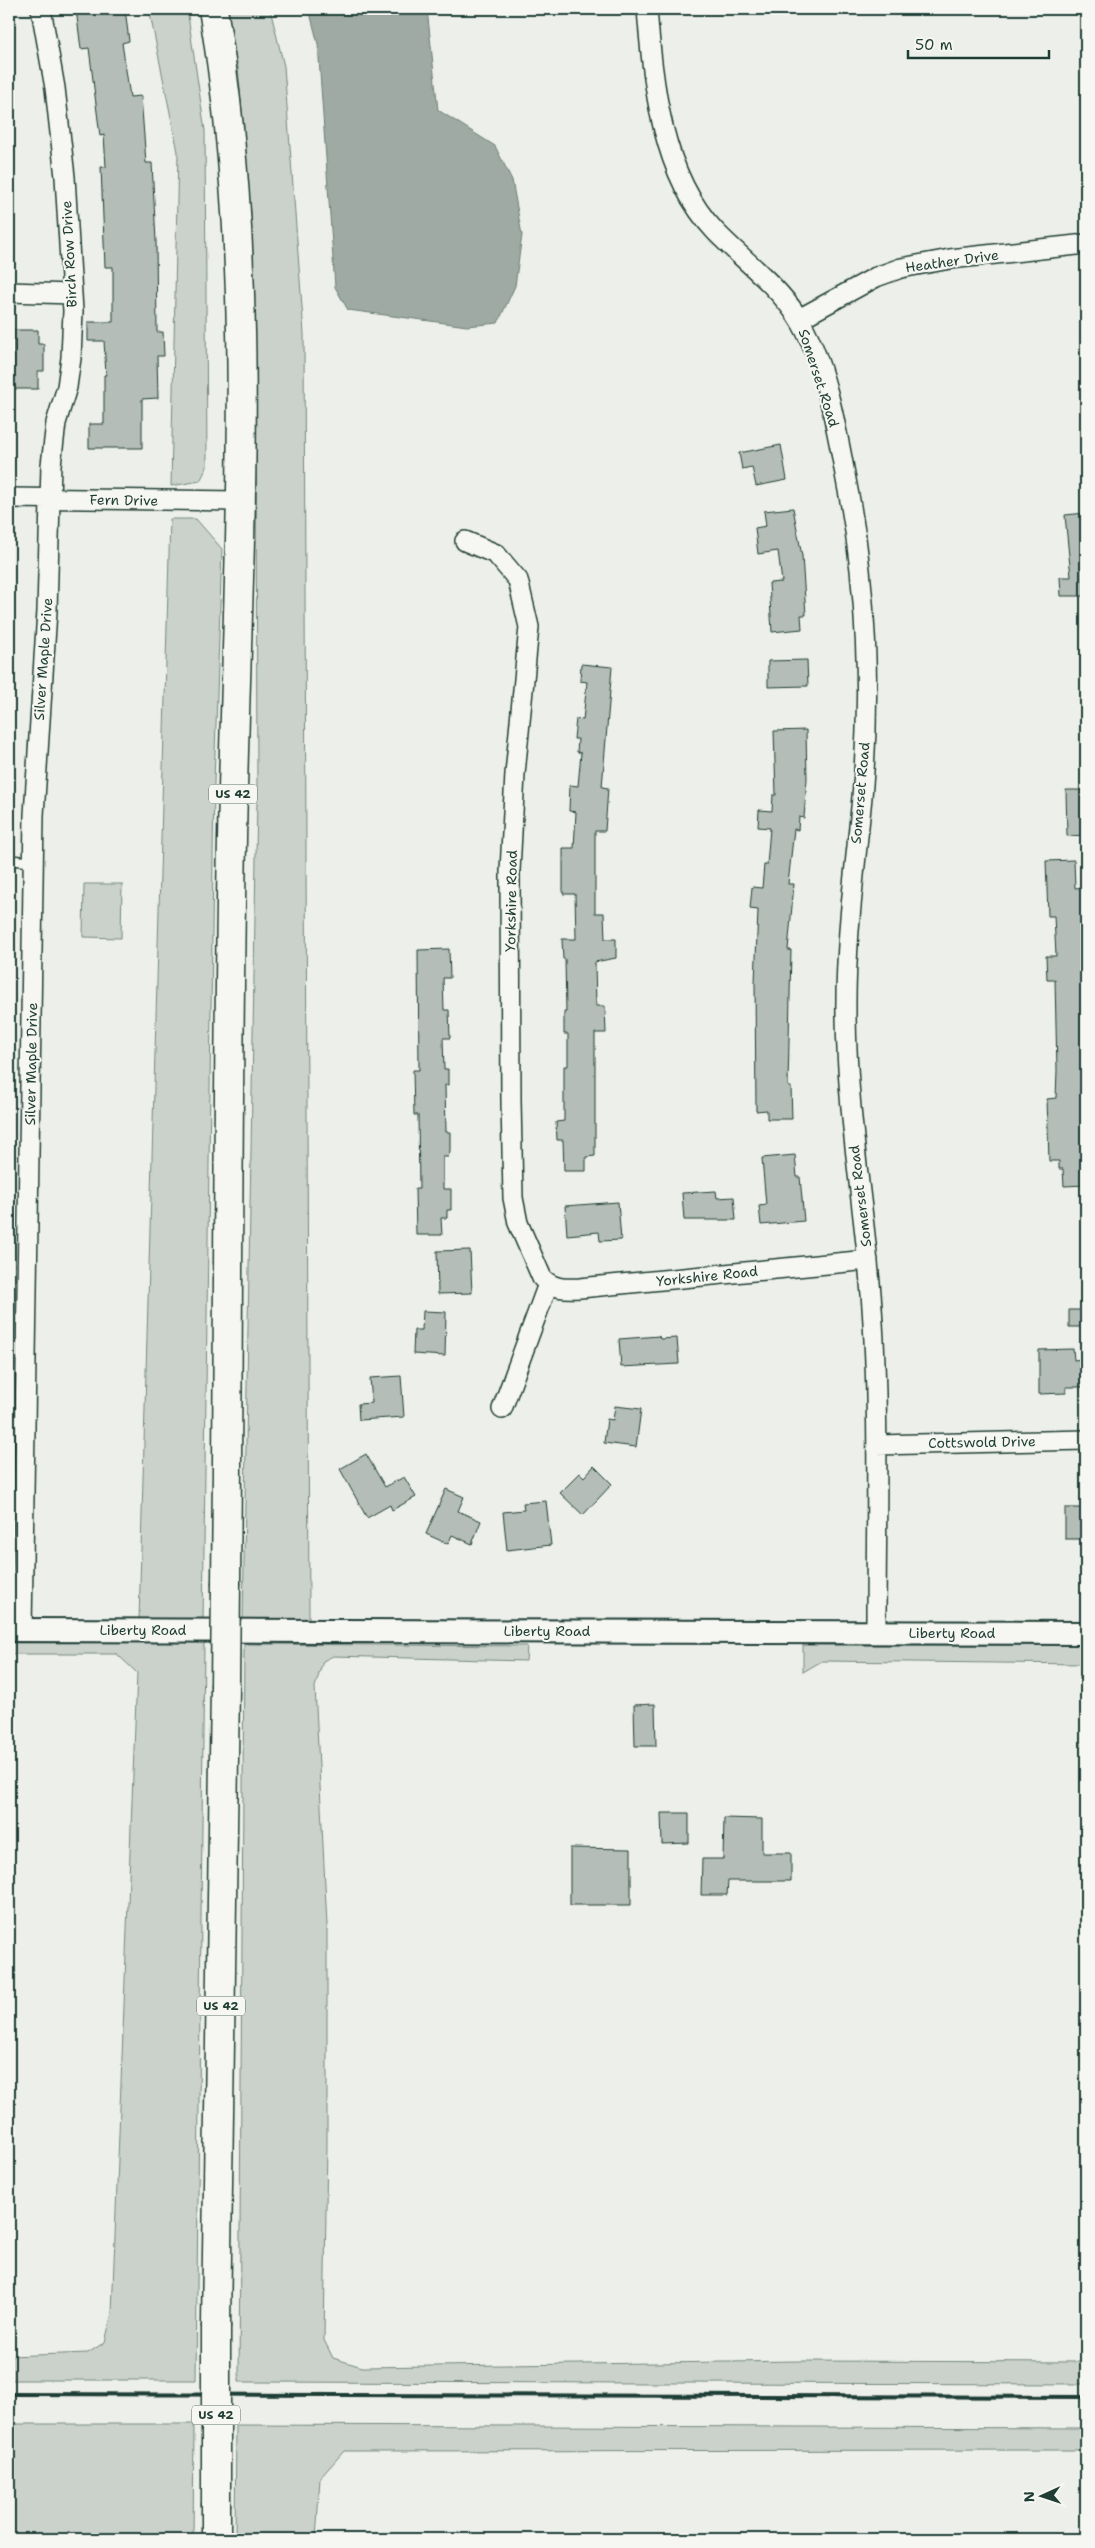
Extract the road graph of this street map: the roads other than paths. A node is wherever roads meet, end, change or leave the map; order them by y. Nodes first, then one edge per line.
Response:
1 (41, 9) edge
2 (213, 9) edge
3 (647, 9) edge
4 (1086, 244) edge
5 (9, 292) edge
6 (72, 294) junction
7 (799, 319) junction
8 (9, 498) edge
9 (50, 498) junction
10 (240, 501) junction
11 (465, 541) dead end
12 (9, 860) edge
13 (34, 862) junction
14 (868, 1260) junction
15 (548, 1284) junction
16 (502, 1409) dead end
17 (1086, 1440) edge
18 (877, 1445) junction
19 (16, 1630) edge
20 (876, 1632) junction
21 (1086, 1633) edge
22 (216, 2539) edge

1 - 6 street, Birch Row Drive
2 - 10 highway, US 42
3 - 7 street, Somerset Road
4 - 7 street, Heather Drive
5 - 6 street
6 - 9 street, Birch Row Drive
7 - 14 street, Somerset Road
8 - 9 street, Fern Drive
9 - 10 street, Fern Drive
9 - 13 street, Silver Maple Drive
10 - 22 highway, US 42, bridge
11 - 15 street, Yorkshire Road
12 - 13 lane
13 - 19 street, Silver Maple Drive
14 - 15 street, Yorkshire Road
14 - 18 street, Somerset Road
15 - 16 street
17 - 18 street, Cottswold Drive
18 - 20 street, Somerset Road
19 - 20 street, Liberty Road
20 - 21 street, Liberty Road

